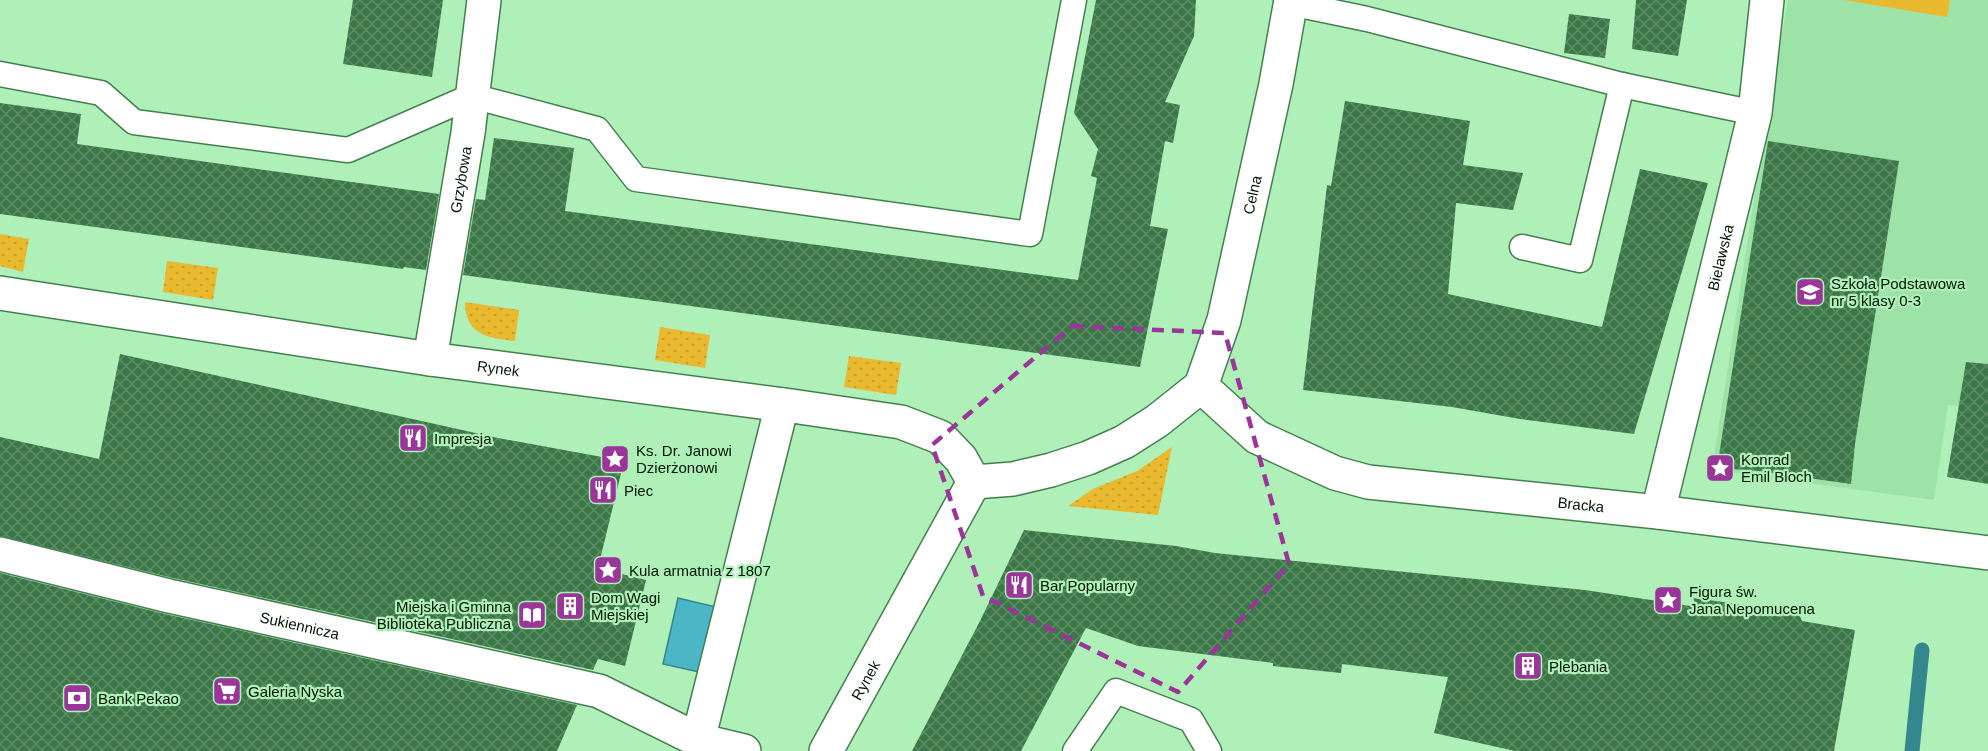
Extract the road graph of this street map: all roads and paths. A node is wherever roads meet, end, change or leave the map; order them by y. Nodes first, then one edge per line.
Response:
1 (484, 0) edge
2 (1074, 0) edge
3 (1767, 0) edge
4 (1290, 1) edge
5 (0, 74) edge
6 (1622, 85) junction
7 (472, 96) junction
8 (1755, 113) junction
9 (1522, 247) dead end
10 (0, 293) edge
11 (430, 359) junction
12 (1201, 386) junction
13 (782, 405) junction
14 (974, 482) junction
15 (1658, 512) junction
16 (1988, 553) edge
17 (0, 554) edge
18 (698, 740) junction
19 (744, 751) edge
20 (826, 751) edge
21 (1075, 751) edge
22 (1210, 751) edge

1 - 7 street, Grzybowa
2 - 7 lane
3 - 8 street, Bielawska
4 - 6 lane
4 - 12 street, Celna
5 - 7 lane
6 - 8 lane
6 - 9 lane
7 - 11 street, Grzybowa
8 - 15 street, Bielawska
10 - 11 street, Rynek
11 - 13 street, Rynek
12 - 14 street
12 - 15 street, Bracka
13 - 14 street, Rynek
13 - 18 street
14 - 20 street, Rynek
15 - 16 street, Bracka
17 - 18 street, Sukiennicza
18 - 19 street, Sukiennicza
21 - 22 lane

